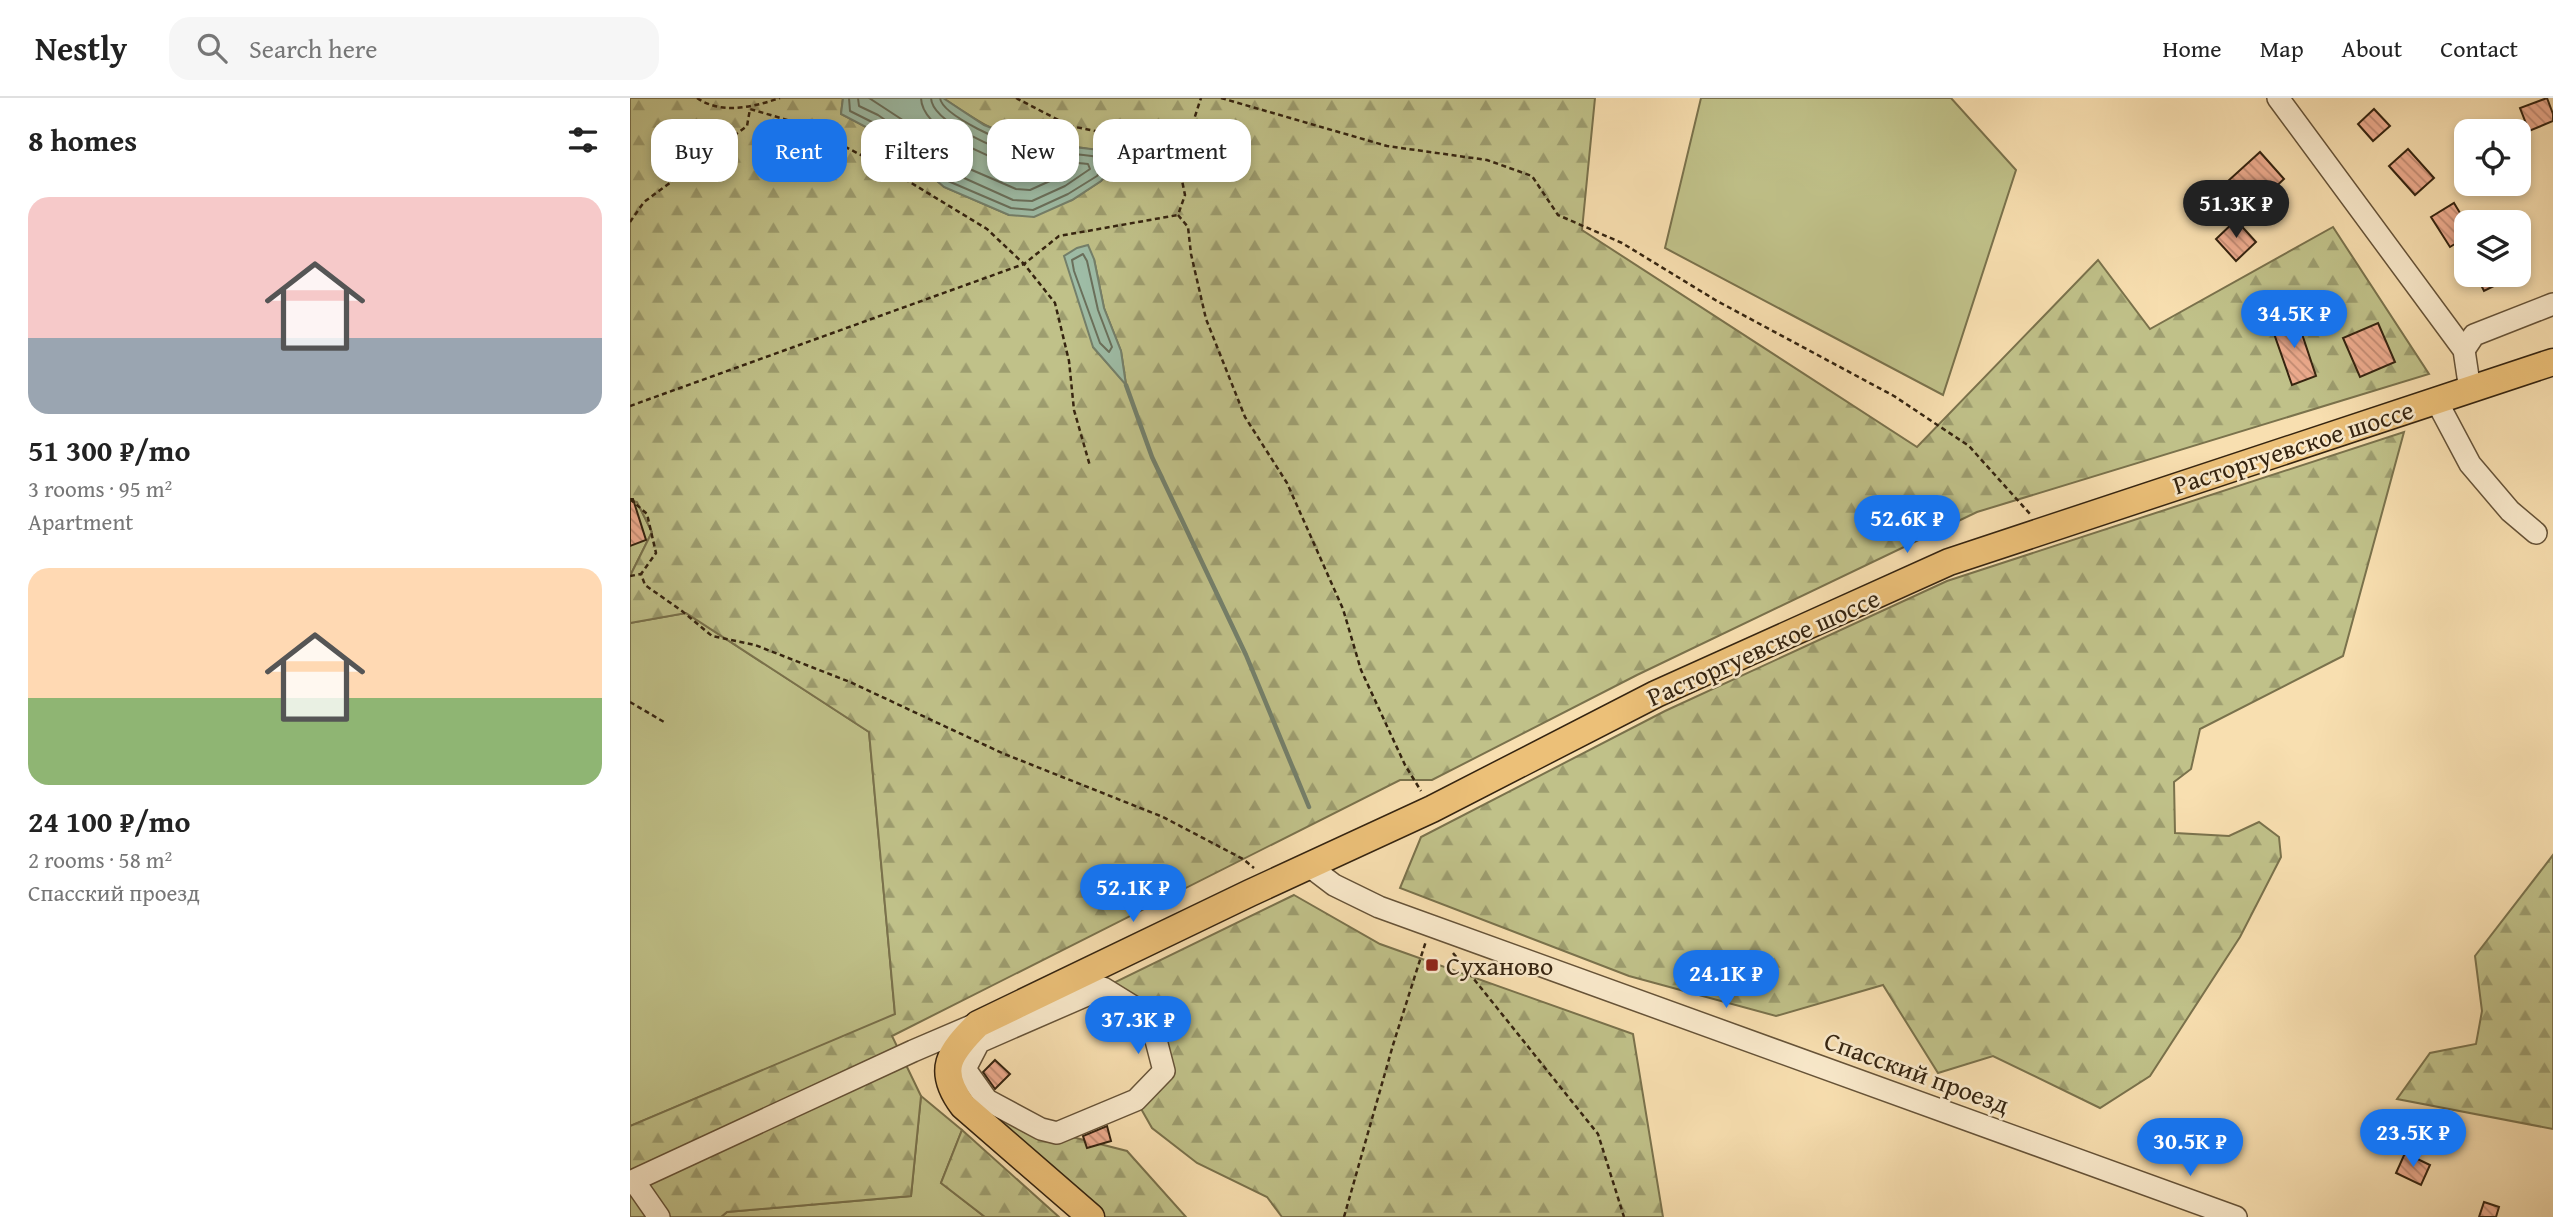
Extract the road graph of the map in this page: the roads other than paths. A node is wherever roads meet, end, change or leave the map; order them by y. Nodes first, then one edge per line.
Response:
1 (2278, 98) edge
2 (2553, 304) edge
3 (2464, 350) junction
4 (2553, 362) edge
5 (2470, 390) junction
6 (2436, 400) junction
7 (2536, 533) dead end
8 (1309, 866) junction
9 (978, 1024) junction
10 (965, 1069) joint
11 (632, 1182) edge
12 (659, 1217) edge
13 (1091, 1217) edge
14 (2236, 1217) edge

1 - 3 street
2 - 3 street
3 - 5 street
4 - 5 main road, Расторгуевское шоссе
5 - 6 main road, Расторгуевское шоссе
6 - 7 street
6 - 8 main road, Расторгуевское шоссе
8 - 9 main road, Расторгуевское шоссе
8 - 14 street, Спасский проезд
9 - 11 street
9 - 13 main road
10 - 10 street
11 - 12 street

